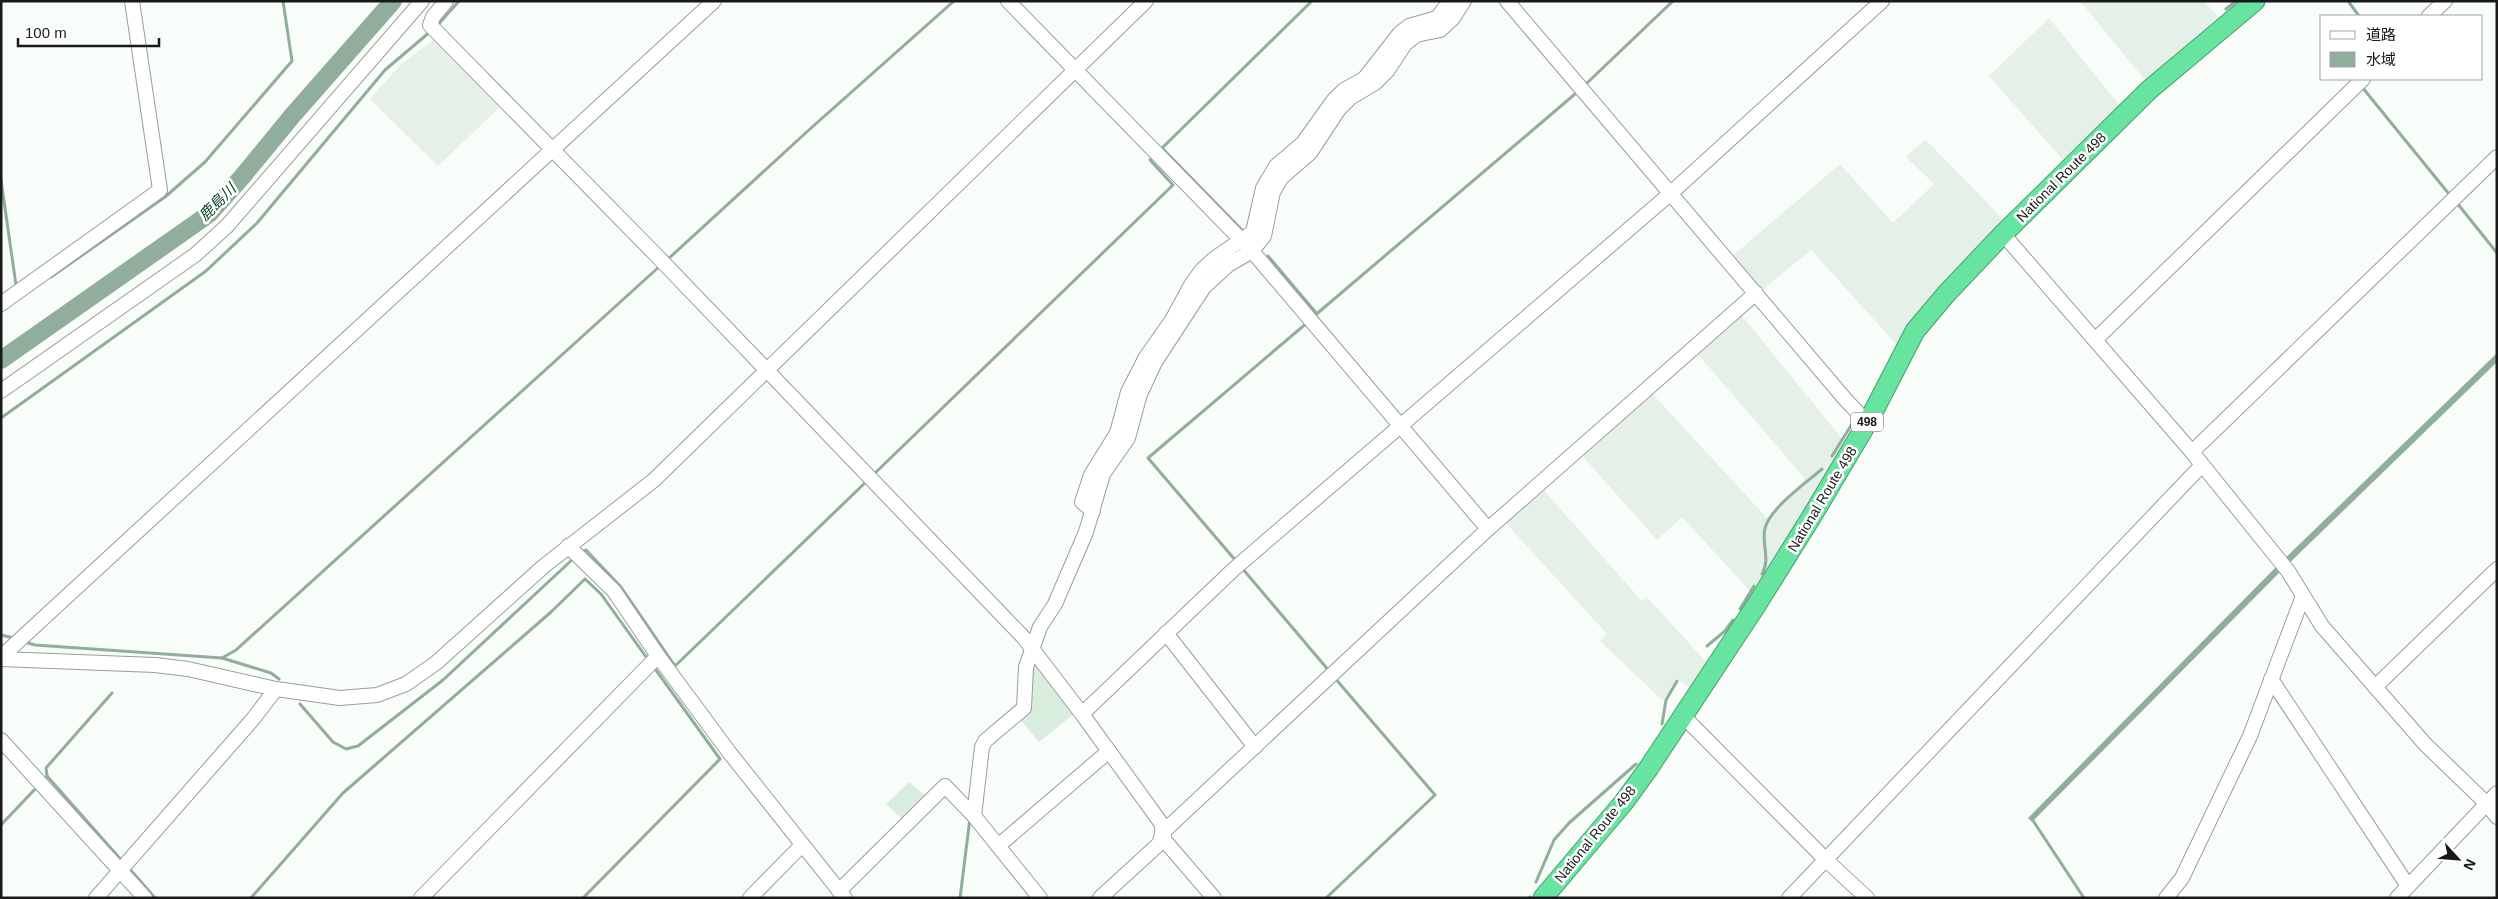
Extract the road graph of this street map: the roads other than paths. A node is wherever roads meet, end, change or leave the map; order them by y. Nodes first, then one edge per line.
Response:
1 (132, 1) edge
2 (422, 1) edge
3 (446, 1) edge
4 (714, 1) edge
5 (1008, 1) edge
6 (1146, 1) edge
7 (1450, 1) edge
8 (1464, 1) edge
9 (1506, 1) edge
10 (1882, 1) edge
11 (2255, 1) edge
12 (2445, 1) edge
13 (2430, 15) edge
14 (1074, 70) junction
15 (2362, 80) edge
16 (552, 149) junction
17 (2497, 157) edge
18 (1671, 193) junction
19 (2004, 234) junction
20 (1247, 246) junction
21 (1756, 293) junction
22 (1, 304) edge
23 (2095, 340) junction
24 (764, 370) junction
25 (1, 391) edge
26 (1869, 420) junction
27 (1401, 426) junction
28 (2192, 452) junction
29 (2202, 465) junction
30 (1488, 529) junction
31 (574, 552) junction
32 (2497, 569) edge
33 (2303, 596) junction
34 (1166, 633) junction
35 (1033, 651) junction
36 (658, 656) junction
37 (1, 658) edge
38 (2271, 678) junction
39 (2375, 687) junction
40 (276, 689) junction
41 (1082, 714) junction
42 (1683, 716) junction
43 (1, 740) edge
44 (1256, 747) junction
45 (1109, 751) junction
46 (2497, 793) edge
47 (2486, 803) junction
48 (971, 813) junction
49 (2497, 817) edge
50 (1162, 833) junction
51 (802, 845) junction
52 (998, 846) junction
53 (1825, 859) junction
54 (120, 871) junction
55 (2408, 886) junction
56 (842, 894) edge
57 (96, 898) edge
58 (144, 898) edge
59 (421, 898) edge
60 (750, 898) edge
61 (1040, 898) edge
62 (1100, 898) edge
63 (1214, 898) edge
64 (1543, 898) edge
65 (1789, 898) edge
66 (1867, 898) edge
67 (2166, 898) edge
68 (2397, 898) edge

1 - 22 street
2 - 25 street
3 - 16 street
4 - 16 street
5 - 14 street
6 - 14 street
7 - 20 street
8 - 20 street
9 - 18 street
10 - 18 street
11 - 19 highway, National Route 498 / 498
12 - 13 street
14 - 20 street
14 - 24 street
15 - 23 street
16 - 24 street
16 - 37 street
17 - 28 street
18 - 21 street
18 - 27 street
19 - 23 street
19 - 26 highway, National Route 498 / 498
20 - 27 street
20 - 35 street
21 - 26 street
21 - 30 street
23 - 28 street
24 - 31 street
24 - 35 street
26 - 42 highway, National Route 498 / 498
27 - 30 street
27 - 34 street
28 - 29 street
29 - 33 street
29 - 53 street
30 - 44 street
31 - 36 street
31 - 40 street
32 - 39 street
33 - 38 street
33 - 39 street
34 - 41 street
34 - 44 street
35 - 41 street
35 - 48 street
36 - 51 street
36 - 59 street
37 - 40 street
38 - 55 street
38 - 67 street
39 - 47 street
40 - 54 street
41 - 45 street
42 - 53 street
42 - 64 highway, National Route 498 / 498
43 - 54 street
44 - 50 street
45 - 50 street
45 - 52 street
46 - 47 street
47 - 49 street
47 - 55 street
48 - 52 street
48 - 56 street
50 - 62 street
50 - 63 street
51 - 56 street
51 - 60 street
52 - 61 street
53 - 65 street
53 - 66 street
54 - 57 street
54 - 58 street
55 - 68 street

